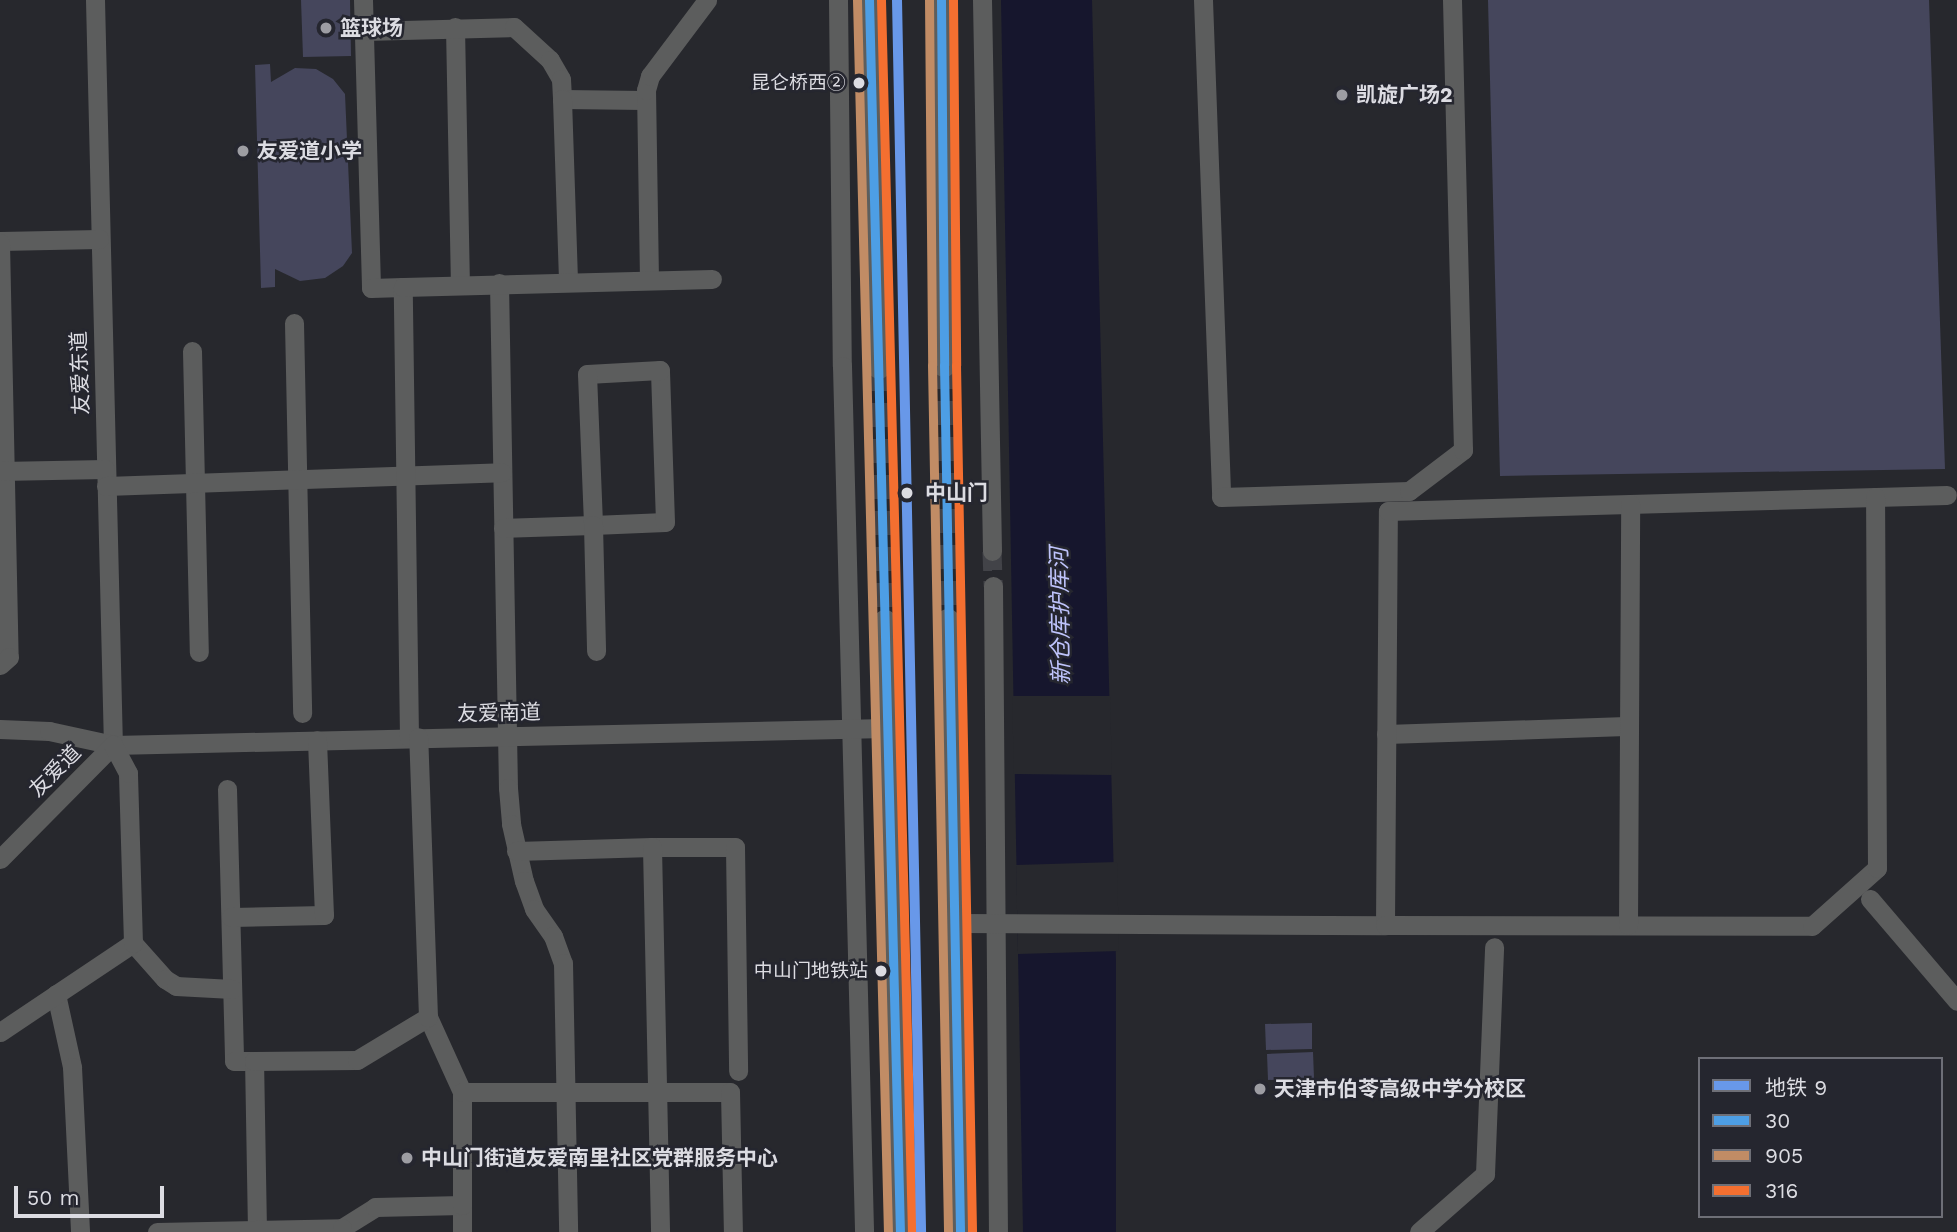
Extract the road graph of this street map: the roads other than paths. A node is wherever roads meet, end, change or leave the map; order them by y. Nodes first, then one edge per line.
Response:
1 (95, 0) edge
2 (363, 0) edge
3 (707, 0) edge
4 (838, 0) edge
5 (869, 0) edge
6 (941, 0) edge
7 (982, 0) edge
8 (1203, 0) edge
9 (1452, 0) edge
10 (455, 27) junction
11 (364, 31) junction
12 (562, 100) junction
13 (645, 100) junction
14 (99, 239) junction
15 (0, 242) edge
16 (712, 279) dead end
17 (649, 280) junction
18 (568, 281) junction
19 (499, 283) junction
20 (460, 284) junction
21 (403, 287) junction
22 (294, 323) dead end
23 (192, 351) dead end
24 (944, 365) tunnel mouth
25 (879, 367) tunnel mouth
26 (2, 470) edge
27 (502, 472) junction
28 (408, 477) junction
29 (106, 478) junction
30 (298, 481) junction
31 (197, 484) junction
32 (1947, 495) dead end
33 (1875, 497) junction
34 (1630, 504) junction
35 (593, 524) junction
36 (503, 528) junction
37 (992, 551) tunnel mouth
38 (993, 586) tunnel mouth
39 (948, 621) tunnel mouth
40 (885, 622) tunnel mouth
41 (596, 651) dead end
42 (199, 652) dead end
43 (0, 665) edge
44 (302, 713) dead end
45 (1626, 726) junction
46 (887, 728) junction
47 (0, 729) edge
48 (851, 729) junction
49 (1386, 734) junction
50 (506, 735) junction
51 (414, 737) junction
52 (317, 740) junction
53 (113, 745) junction
54 (227, 789) dead end
55 (652, 847) junction
56 (516, 851) junction
57 (0, 859) edge
58 (1870, 899) dead end
59 (230, 917) junction
60 (995, 922) junction
61 (954, 923) junction
62 (1385, 925) junction
63 (1628, 925) junction
64 (133, 943) junction
65 (1494, 947) dead end
66 (232, 989) junction
67 (56, 994) junction
68 (1957, 1001) edge
69 (428, 1017) junction
70 (0, 1032) edge
71 (254, 1061) junction
72 (738, 1071) dead end
73 (565, 1092) junction
74 (659, 1092) junction
75 (462, 1093) junction
76 (461, 1205) junction
77 (257, 1230) junction
78 (342, 1230) edge
79 (80, 1232) edge
80 (157, 1232) edge
81 (162, 1232) edge
82 (462, 1232) edge
83 (568, 1232) edge
84 (660, 1232) edge
85 (733, 1232) edge
86 (864, 1232) edge
87 (900, 1232) edge
88 (960, 1232) edge
89 (998, 1232) edge
90 (1419, 1232) edge

1 - 14 street, 友爱东道
2 - 11 street
3 - 13 street
4 - 48 street
5 - 25 main road
6 - 24 main road
7 - 37 street
8 - 9 street
10 - 11 street
10 - 12 street
10 - 20 street
11 - 21 street
12 - 13 street
12 - 18 street
13 - 17 street
14 - 15 street
14 - 29 street, 友爱东道
15 - 26 street
16 - 17 street
17 - 18 street
18 - 19 street
19 - 20 street
19 - 27 street
20 - 21 street
21 - 28 street
22 - 30 street
23 - 31 street
26 - 29 street
26 - 43 street
27 - 28 street
27 - 36 street
28 - 30 street
28 - 51 street
29 - 31 street
29 - 53 street, 友爱东道
30 - 31 street
30 - 44 street
31 - 42 street
32 - 33 street
33 - 34 street
33 - 63 street
34 - 45 street
34 - 49 street
35 - 35 street
35 - 36 street
35 - 41 street
36 - 50 street
38 - 60 street
39 - 61 main road
40 - 46 main road
45 - 49 street
45 - 63 street
46 - 48 street, 友爱南道
46 - 87 main road
47 - 53 street, 友爱南道
48 - 50 street, 友爱南道
48 - 86 street
49 - 62 street
50 - 51 street, 友爱南道
50 - 56 street
51 - 52 street, 友爱南道
51 - 69 street
52 - 53 street, 友爱南道
52 - 59 street
53 - 57 street, 友爱道
53 - 64 street
54 - 59 street
55 - 56 street
55 - 72 street
55 - 74 street
56 - 73 street
58 - 68 street
59 - 66 street
60 - 61 street
60 - 62 street
60 - 89 street
61 - 88 main road
62 - 63 street
64 - 66 street
64 - 67 street
65 - 90 street
66 - 71 street
67 - 70 street
67 - 79 street
69 - 71 street
69 - 75 street
71 - 77 street
73 - 74 street
73 - 75 street
73 - 83 street
74 - 84 street
74 - 85 street
75 - 76 street
76 - 78 street
76 - 82 street
77 - 78 street
77 - 81 street
80 - 81 street

